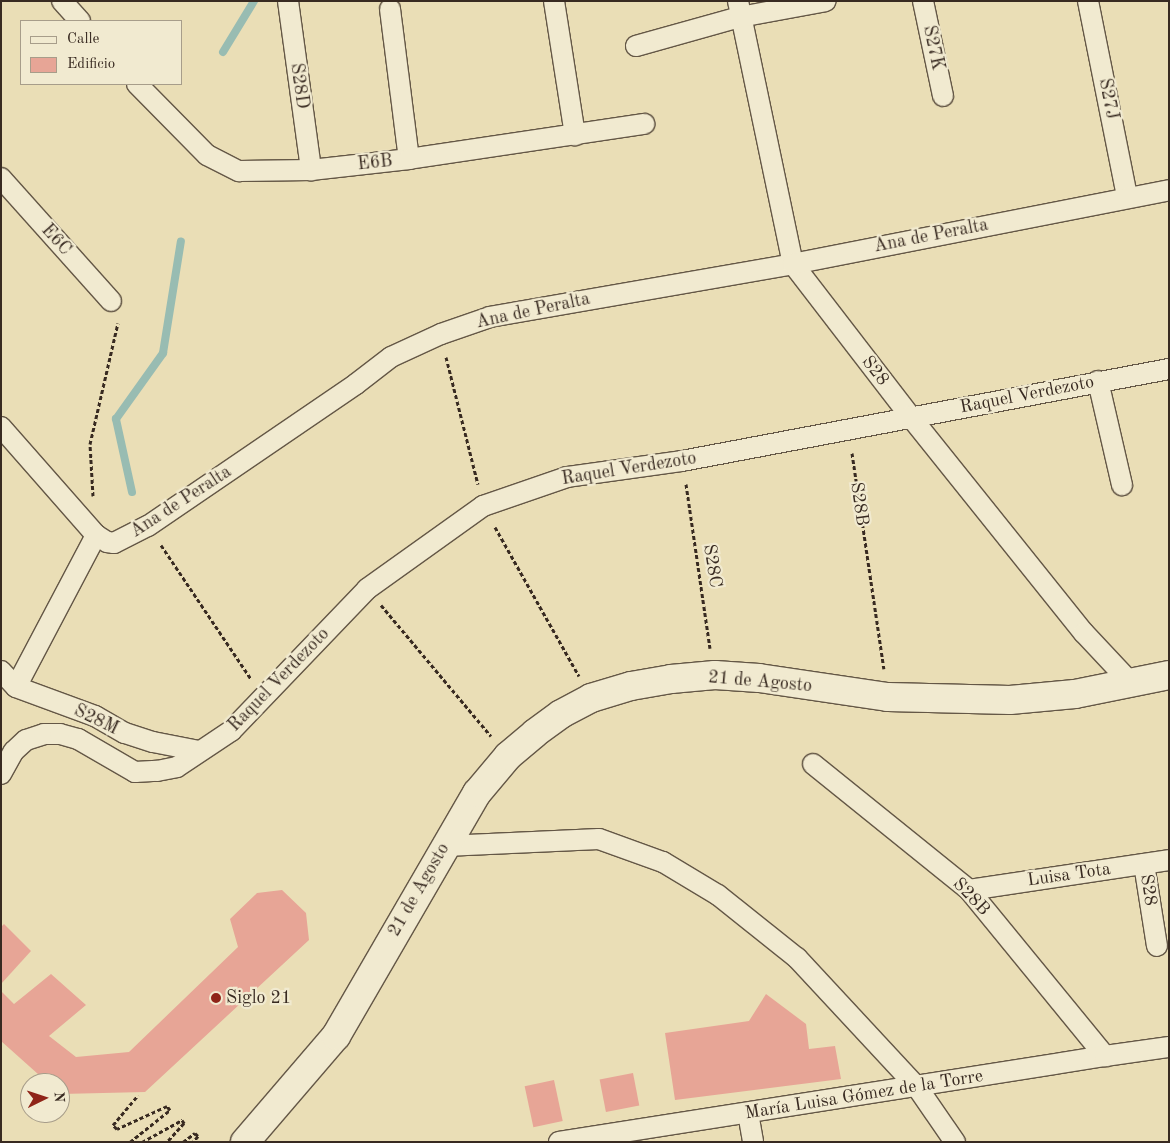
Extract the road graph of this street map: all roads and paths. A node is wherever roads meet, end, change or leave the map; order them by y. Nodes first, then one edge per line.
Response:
1 (62, 1) edge
2 (288, 1) edge
3 (554, 1) edge
4 (826, 1) edge
5 (922, 1) edge
6 (1088, 1) edge
7 (390, 9) dead end
8 (739, 9) edge
9 (79, 20) edge
10 (636, 46) dead end
11 (138, 85) edge
12 (943, 96) dead end
13 (644, 124) dead end
14 (575, 135) junction
15 (409, 159) junction
16 (311, 170) junction
17 (1, 178) edge
18 (1169, 190) edge
19 (1127, 197) junction
20 (793, 264) junction
21 (111, 301) joint
22 (1169, 369) edge
23 (1098, 381) junction
24 (910, 416) junction
25 (1, 427) edge
26 (848, 430) junction
27 (682, 461) junction
28 (1122, 485) dead end
29 (148, 526) junction
30 (96, 535) junction
31 (367, 589) junction
32 (1, 671) edge
33 (715, 675) junction
34 (1169, 675) edge
35 (1131, 684) junction
36 (16, 687) junction
37 (888, 697) junction
38 (264, 698) junction
39 (199, 751) junction
40 (508, 756) junction
41 (813, 764) dead end
42 (1, 774) edge
43 (444, 846) junction
44 (1169, 860) edge
45 (1144, 864) junction
46 (968, 890) junction
47 (1157, 946) dead end
48 (1169, 1048) edge
49 (1105, 1056) junction
50 (917, 1087) junction
51 (138, 1095) dead end
52 (748, 1113) junction
53 (130, 1142) edge
54 (142, 1142) edge
55 (167, 1142) edge
56 (184, 1142) edge
57 (193, 1142) edge
58 (245, 1142) edge
59 (559, 1142) edge
60 (753, 1142) edge
61 (955, 1142) edge

1 - 9 street
2 - 16 street, S28D
3 - 14 street
4 - 8 street
5 - 12 street, S27K
6 - 19 street, S27J
7 - 15 street
8 - 10 street
8 - 20 street, S28
11 - 16 street, E6B
13 - 14 street, E6B
14 - 15 street, E6B
15 - 16 street, E6B
17 - 21 street, E6C
18 - 19 street, Ana de Peralta
19 - 20 street, Ana de Peralta
20 - 24 street, S28
20 - 29 street, Ana de Peralta
21 - 30 path
22 - 23 street, Raquel Verdezoto
23 - 24 street, Raquel Verdezoto
23 - 28 street
24 - 26 street, Raquel Verdezoto
24 - 35 street, S28
25 - 30 street
26 - 27 street, Raquel Verdezoto
26 - 37 path, S28B
27 - 31 street, Raquel Verdezoto
27 - 33 path, S28C
29 - 30 street, Ana de Peralta
29 - 38 path
30 - 36 street
31 - 38 street, Raquel Verdezoto
31 - 40 path
32 - 36 street, S28M
33 - 37 street, 21 de Agosto
33 - 40 street, 21 de Agosto
34 - 35 street, 21 de Agosto
35 - 37 street, 21 de Agosto
36 - 39 street, S28M
38 - 39 street, Raquel Verdezoto
39 - 42 street, Raquel Verdezoto
40 - 43 street, 21 de Agosto
41 - 46 street, S28B
43 - 50 street
43 - 58 street, 21 de Agosto
44 - 45 street, Luisa Tota
45 - 46 street, Luisa Tota
45 - 47 street, S28
46 - 49 street, S28B
48 - 49 street, María Luisa Gómez de la Torre
49 - 50 street, María Luisa Gómez de la Torre
50 - 52 street, María Luisa Gómez de la Torre
50 - 61 street
51 - 53 path
52 - 59 street, María Luisa Gómez de la Torre
52 - 60 street
54 - 55 path
56 - 57 path

